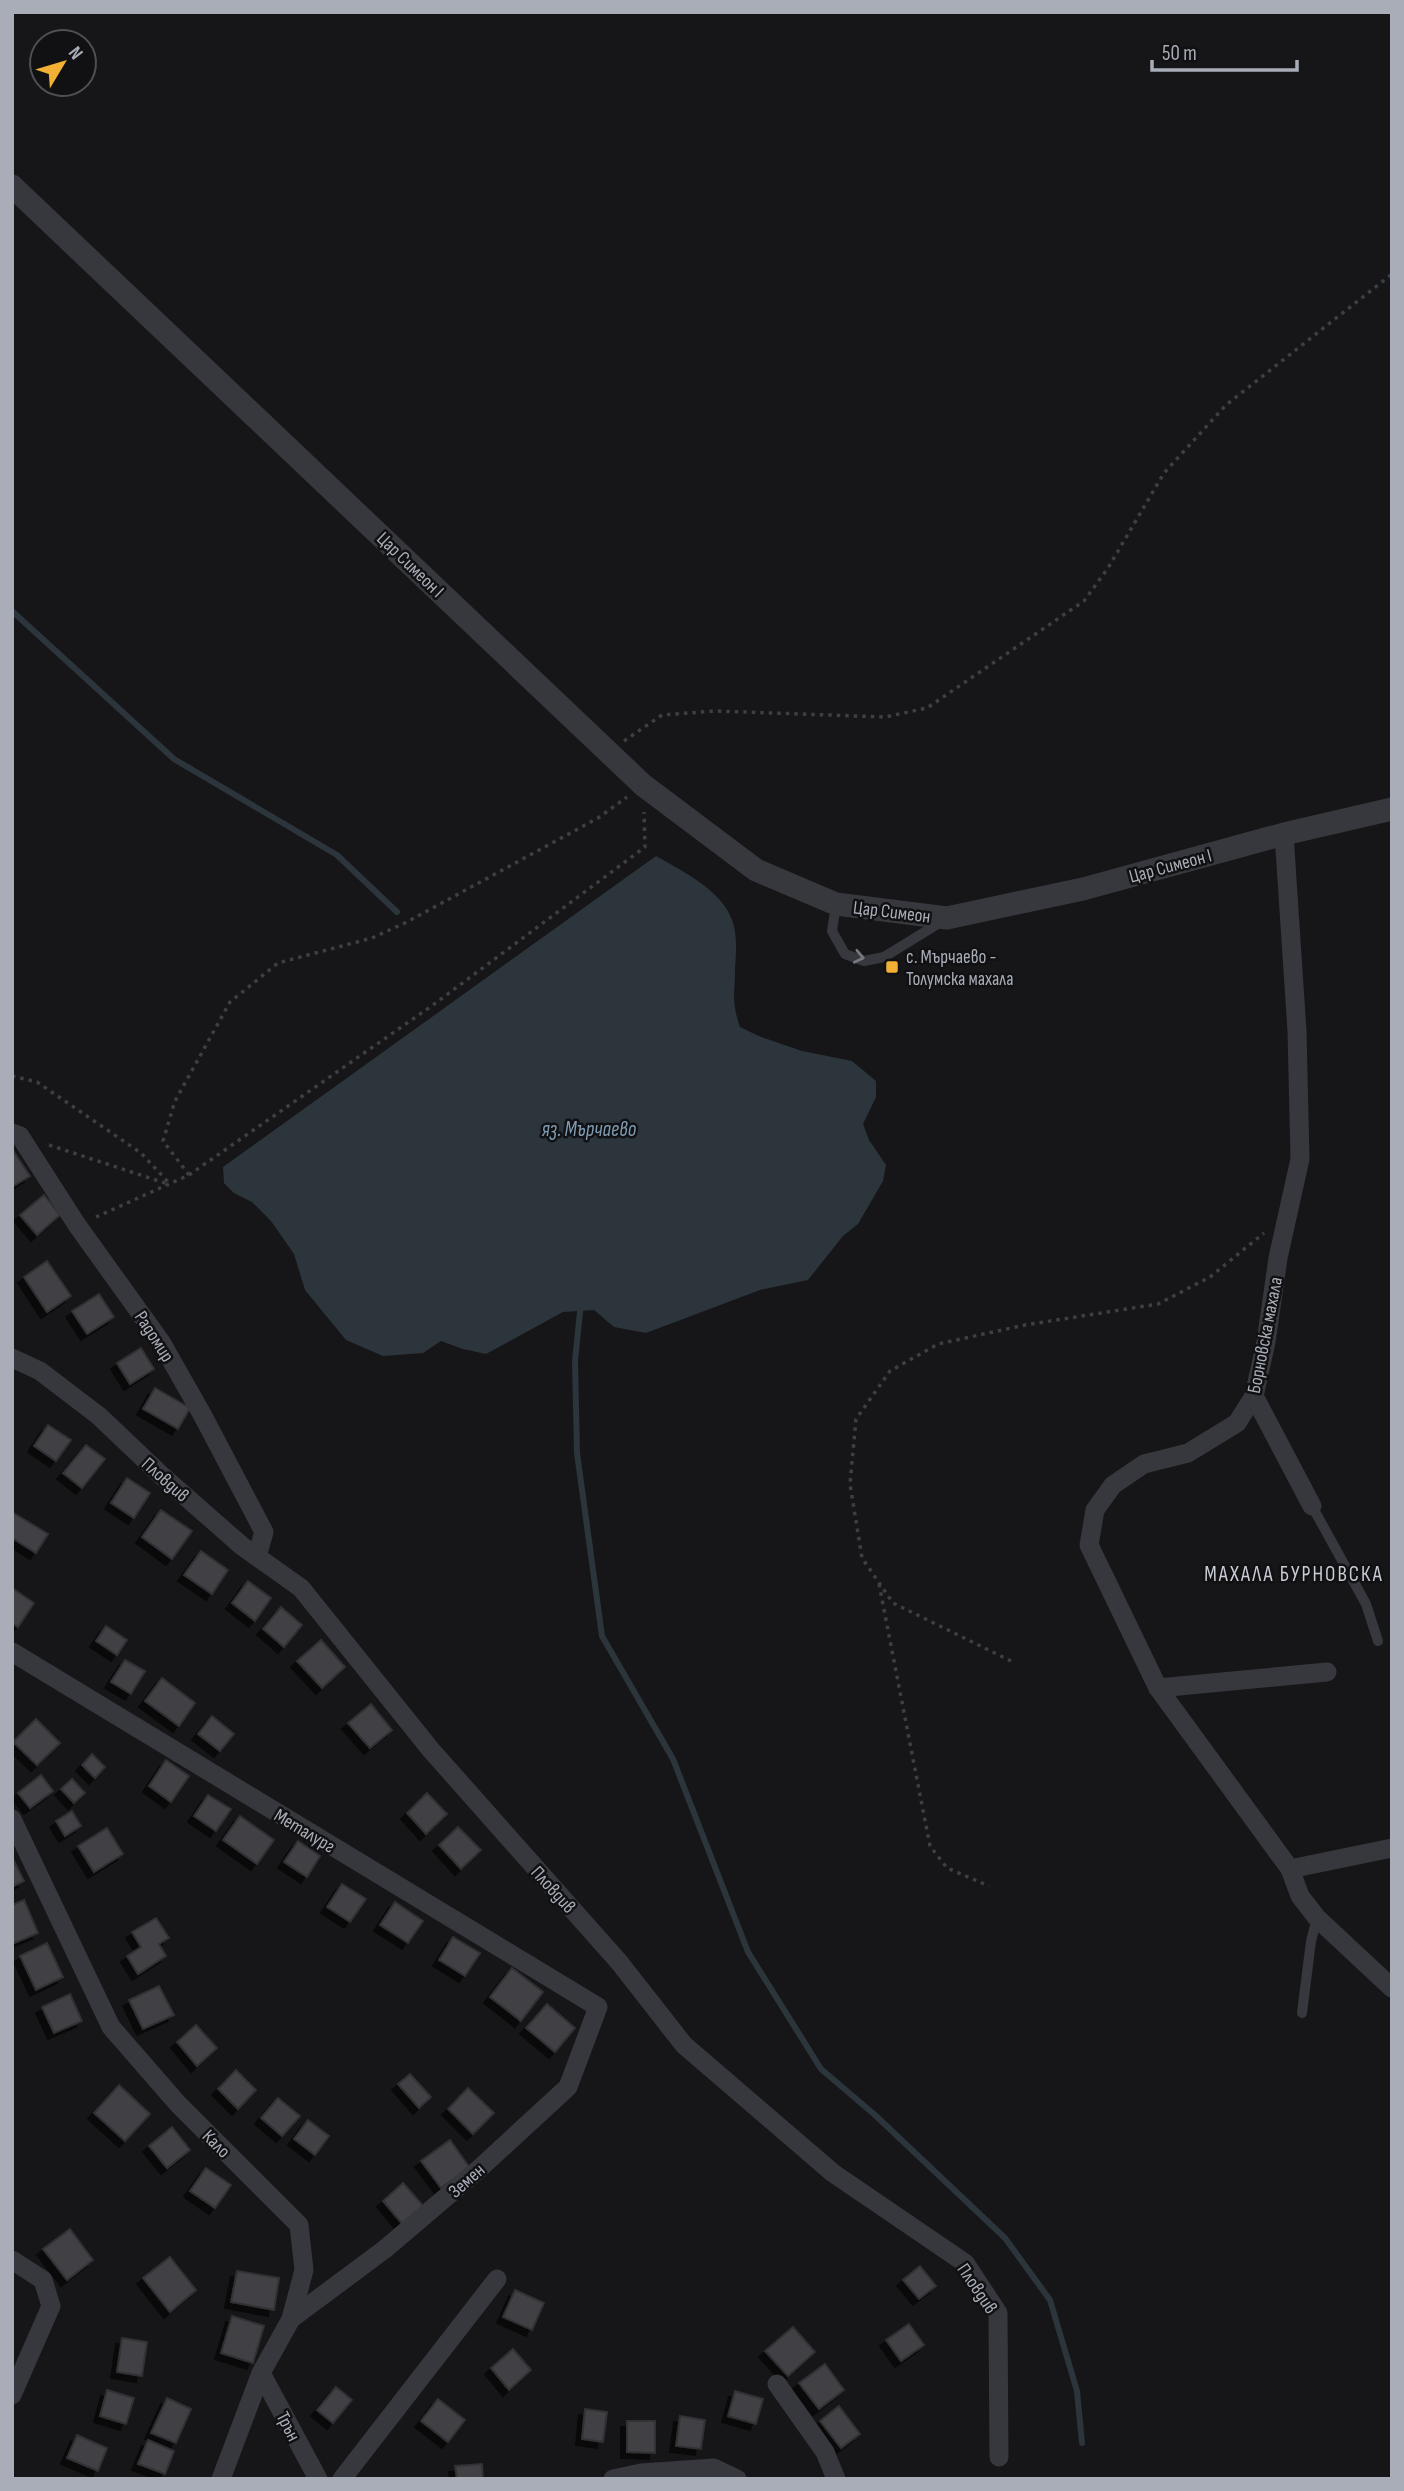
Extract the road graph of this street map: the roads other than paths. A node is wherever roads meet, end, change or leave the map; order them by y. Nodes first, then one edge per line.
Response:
1 (12, 186) edge
2 (1392, 809) edge
3 (1283, 834) junction
4 (836, 905) junction
5 (947, 918) junction
6 (16, 1134) edge
7 (12, 1358) edge
8 (1254, 1396) junction
9 (1312, 1506) joint
10 (257, 1556) junction
11 (1378, 1641) dead end
12 (12, 1652) edge
13 (1327, 1672) dead end
14 (1158, 1688) junction
15 (12, 1819) edge
16 (1392, 1848) edge
17 (1290, 1869) junction
18 (1317, 1918) junction
19 (1392, 1988) edge
20 (598, 2007) joint
21 (1302, 2013) dead end
22 (12, 2260) edge
23 (497, 2279) dead end
24 (291, 2319) junction
25 (261, 2373) junction
26 (777, 2384) dead end
27 (12, 2395) edge
28 (999, 2457) dead end
29 (221, 2479) edge
30 (318, 2479) edge
31 (342, 2479) edge
32 (613, 2479) edge
33 (737, 2479) edge
34 (836, 2479) edge

1 - 4 street, Цар Симеон I
2 - 3 street, Цар Симеон I
3 - 5 street, Цар Симеон I
3 - 8 street, Борновска махала
4 - 5 street, Цар Симеон
4 -> 5 lane
6 - 10 street, Радомир
7 - 10 street, Пловдив
8 - 9 street
8 - 14 street, Борновска махала
9 - 11 lane
10 - 28 street, Пловдив
12 - 20 street, Металург
13 - 14 street
14 - 17 street, Борновска махала
15 - 24 street, Кало
16 - 17 street
17 - 18 street, Борновска махала
18 - 19 street, Борновска махала
18 - 21 lane
20 - 24 street, Земен
22 - 27 street
23 - 31 street
24 - 25 street, Кало
25 - 29 street, Кало
25 - 30 street, Трън
26 - 34 street
32 - 33 street

